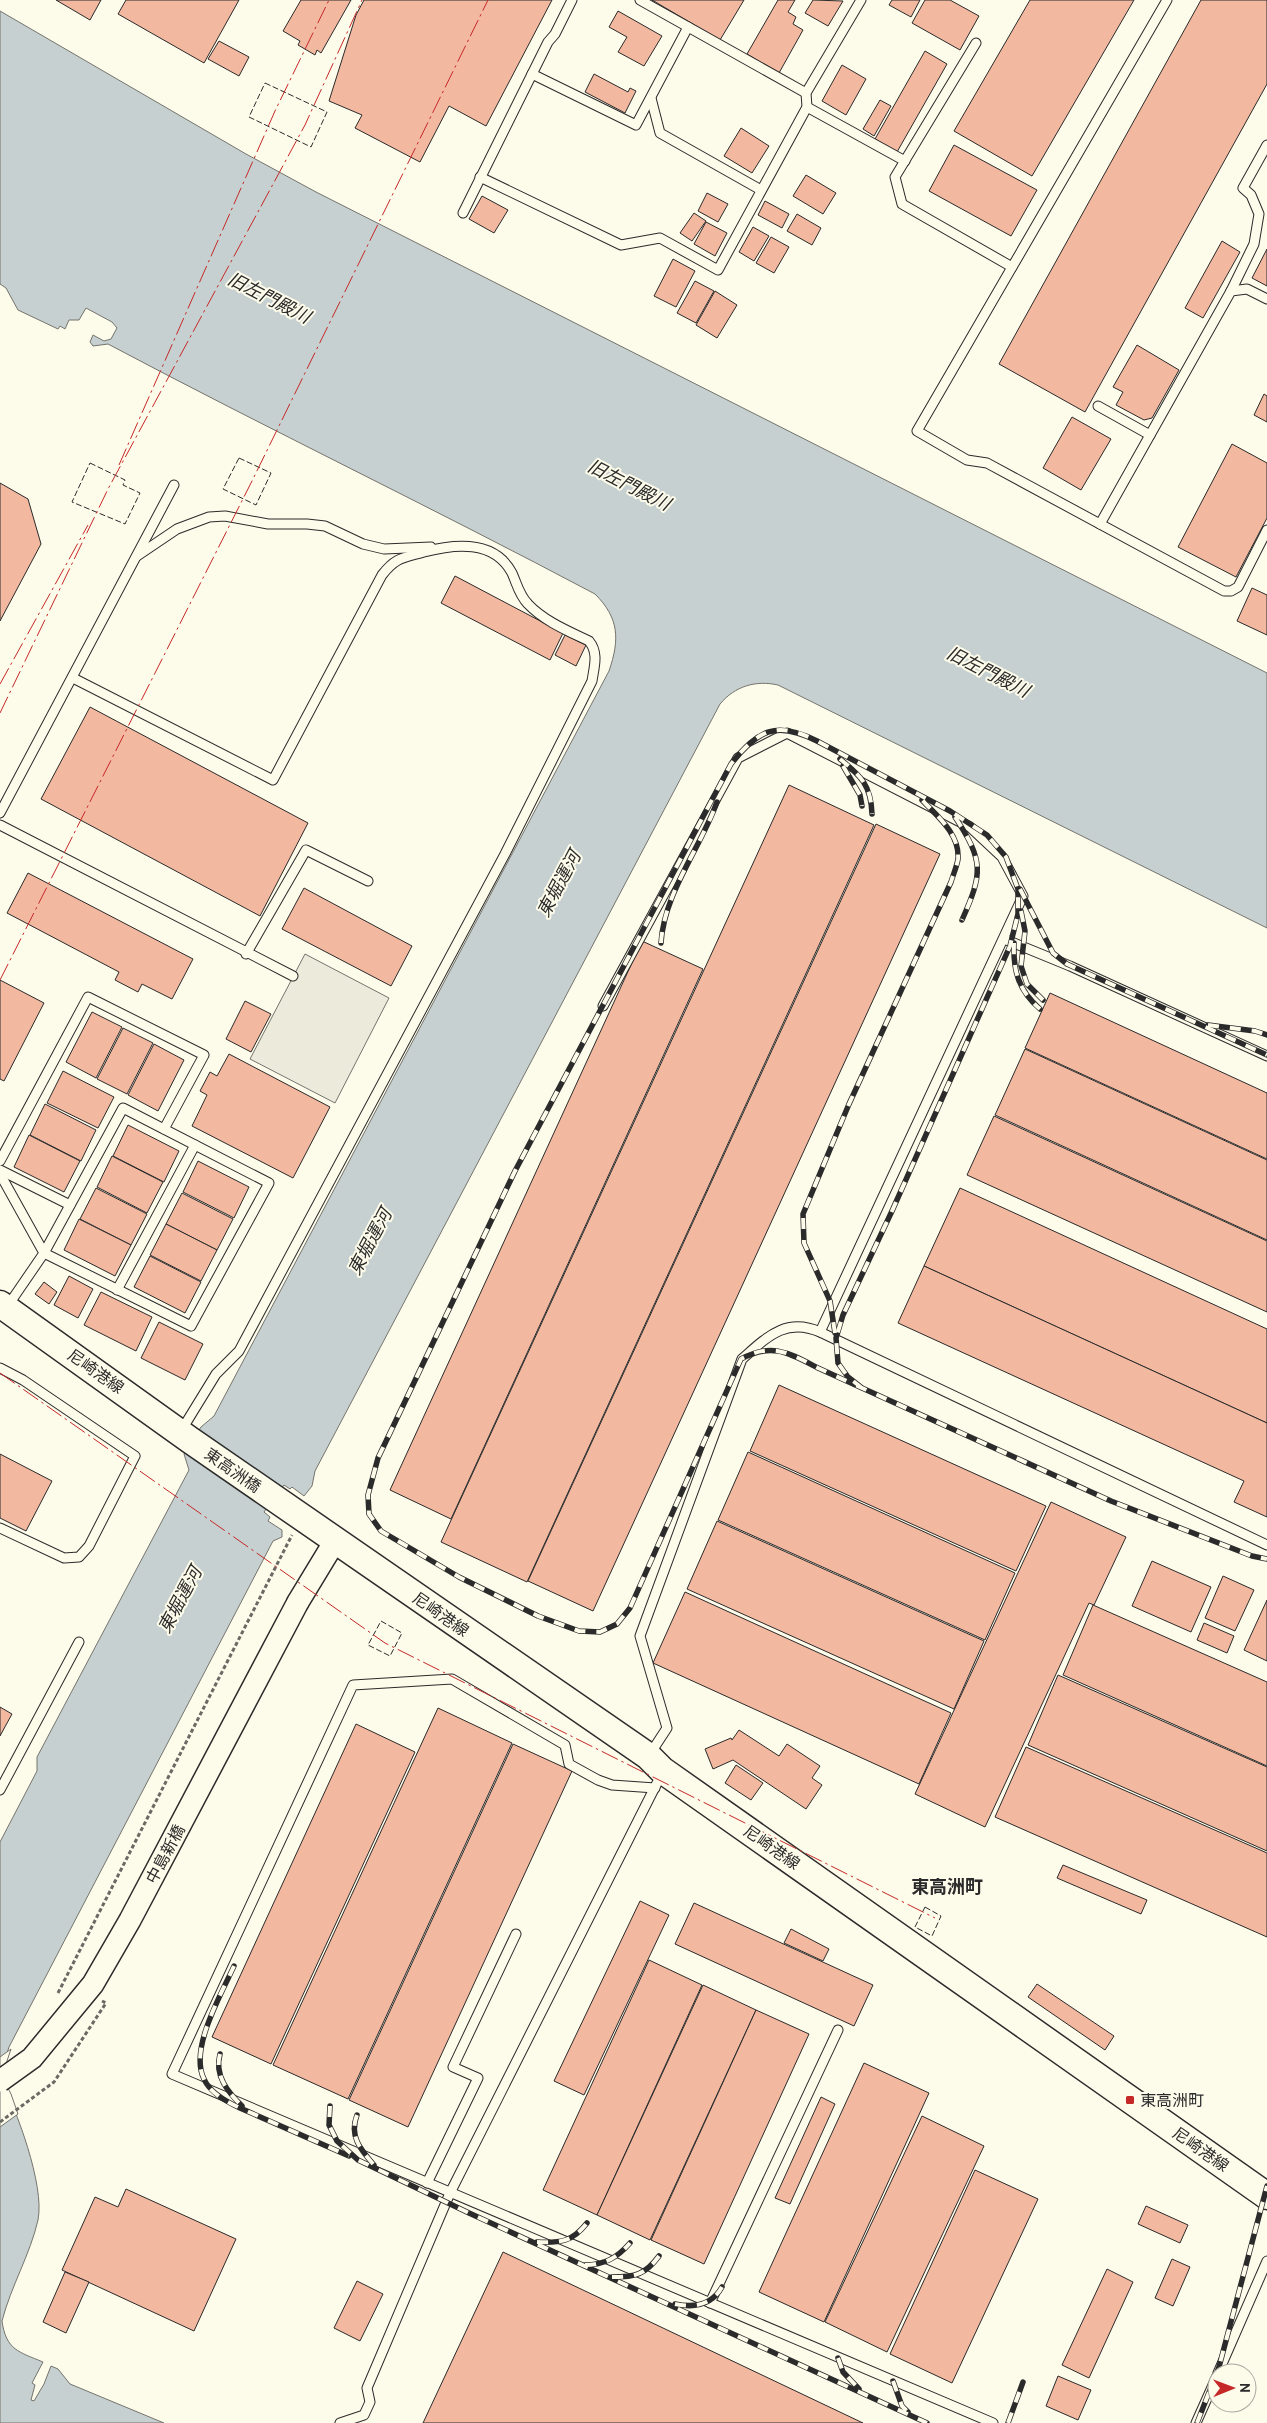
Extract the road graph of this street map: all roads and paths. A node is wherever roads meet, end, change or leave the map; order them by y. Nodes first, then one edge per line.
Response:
1 (572, 0) edge
2 (640, 0) edge
3 (861, 0) edge
4 (1167, 0) edge
5 (688, 27) junction
6 (976, 43) dead end
7 (532, 74) junction
8 (806, 93) junction
9 (650, 98) junction
10 (807, 107) junction
11 (1267, 145) edge
12 (904, 161) junction
13 (480, 177) junction
14 (761, 190) junction
15 (463, 212) dead end
16 (1012, 267) junction
17 (1231, 291) junction
18 (1267, 299) edge
19 (1098, 406) dead end
20 (1150, 435) junction
21 (174, 485) dead end
22 (1100, 524) junction
23 (1267, 530) edge
24 (446, 546) junction
25 (137, 557) junction
26 (73, 678) junction
27 (0, 813) edge
28 (0, 825) edge
29 (368, 881) dead end
30 (1004, 939) junction
31 (246, 954) junction
32 (293, 976) dead end
33 (603, 1006) dead end
34 (1267, 1056) edge
35 (164, 1129) junction
36 (196, 1145) junction
37 (0, 1161) edge
38 (0, 1170) edge
39 (0, 1174) edge
40 (70, 1205) junction
41 (44, 1253) junction
42 (117, 1290) junction
43 (3, 1306) edge
44 (820, 1332) junction
45 (0, 1368) edge
46 (186, 1436) junction
47 (276, 1499) joint
48 (302, 1516) junction
49 (0, 1528) edge
50 (334, 1540) junction
51 (1267, 1545) edge
52 (79, 1642) dead end
53 (655, 1771) junction
54 (0, 1790) edge
55 (127, 1858) dead end
56 (516, 1934) dead end
57 (838, 2030) dead end
58 (0, 2081) edge
59 (54, 2082) dead end
60 (0, 2122) edge
61 (427, 2183) junction
62 (450, 2193) junction
63 (1267, 2195) edge
64 (1267, 2261) edge
65 (710, 2303) junction
66 (1223, 2363) edge
67 (1207, 2398) edge
68 (340, 2423) edge
69 (993, 2423) edge
70 (1196, 2423) edge

1 - 7 lane
2 - 5 lane
3 - 8 lane
4 - 16 lane
5 - 8 lane
5 - 9 lane
6 - 12 lane
7 - 9 lane
7 - 13 lane
8 - 10 lane
9 - 14 lane
10 - 12 lane
10 - 14 lane
11 - 17 lane
12 - 16 lane
13 - 14 lane
13 - 15 lane
16 - 22 lane
17 - 18 lane
17 - 20 lane
19 - 20 lane
20 - 22 lane
21 - 25 lane
22 - 23 lane
24 - 25 lane
24 - 26 lane
24 - 46 lane
25 - 26 lane
26 - 27 lane
28 - 31 lane
29 - 31 lane
30 - 33 lane
30 - 34 lane
30 - 44 lane
31 - 32 lane
35 - 36 lane
35 - 37 lane
35 - 40 lane
36 - 42 lane
36 - 42 lane
38 - 40 lane
39 - 41 lane
40 - 41 lane
41 - 42 lane
41 - 43 lane
43 - 46 main road, 尼崎港線
44 - 51 lane
44 - 53 lane
45 - 49 lane
46 - 47 main road, 東高洲橋
47 - 48 main road, 尼崎港線
48 - 50 main road, 尼崎港線
48 - 55 path
50 - 53 main road, 尼崎港線
50 - 58 street, 中島新橋, bridge
52 - 54 lane
53 - 61 lane
53 - 62 lane
53 - 63 main road, 尼崎港線
56 - 61 lane
57 - 65 lane
59 - 60 path
61 - 62 lane
62 - 65 lane
62 - 68 lane
64 - 66 lane
65 - 69 lane
67 - 70 lane

